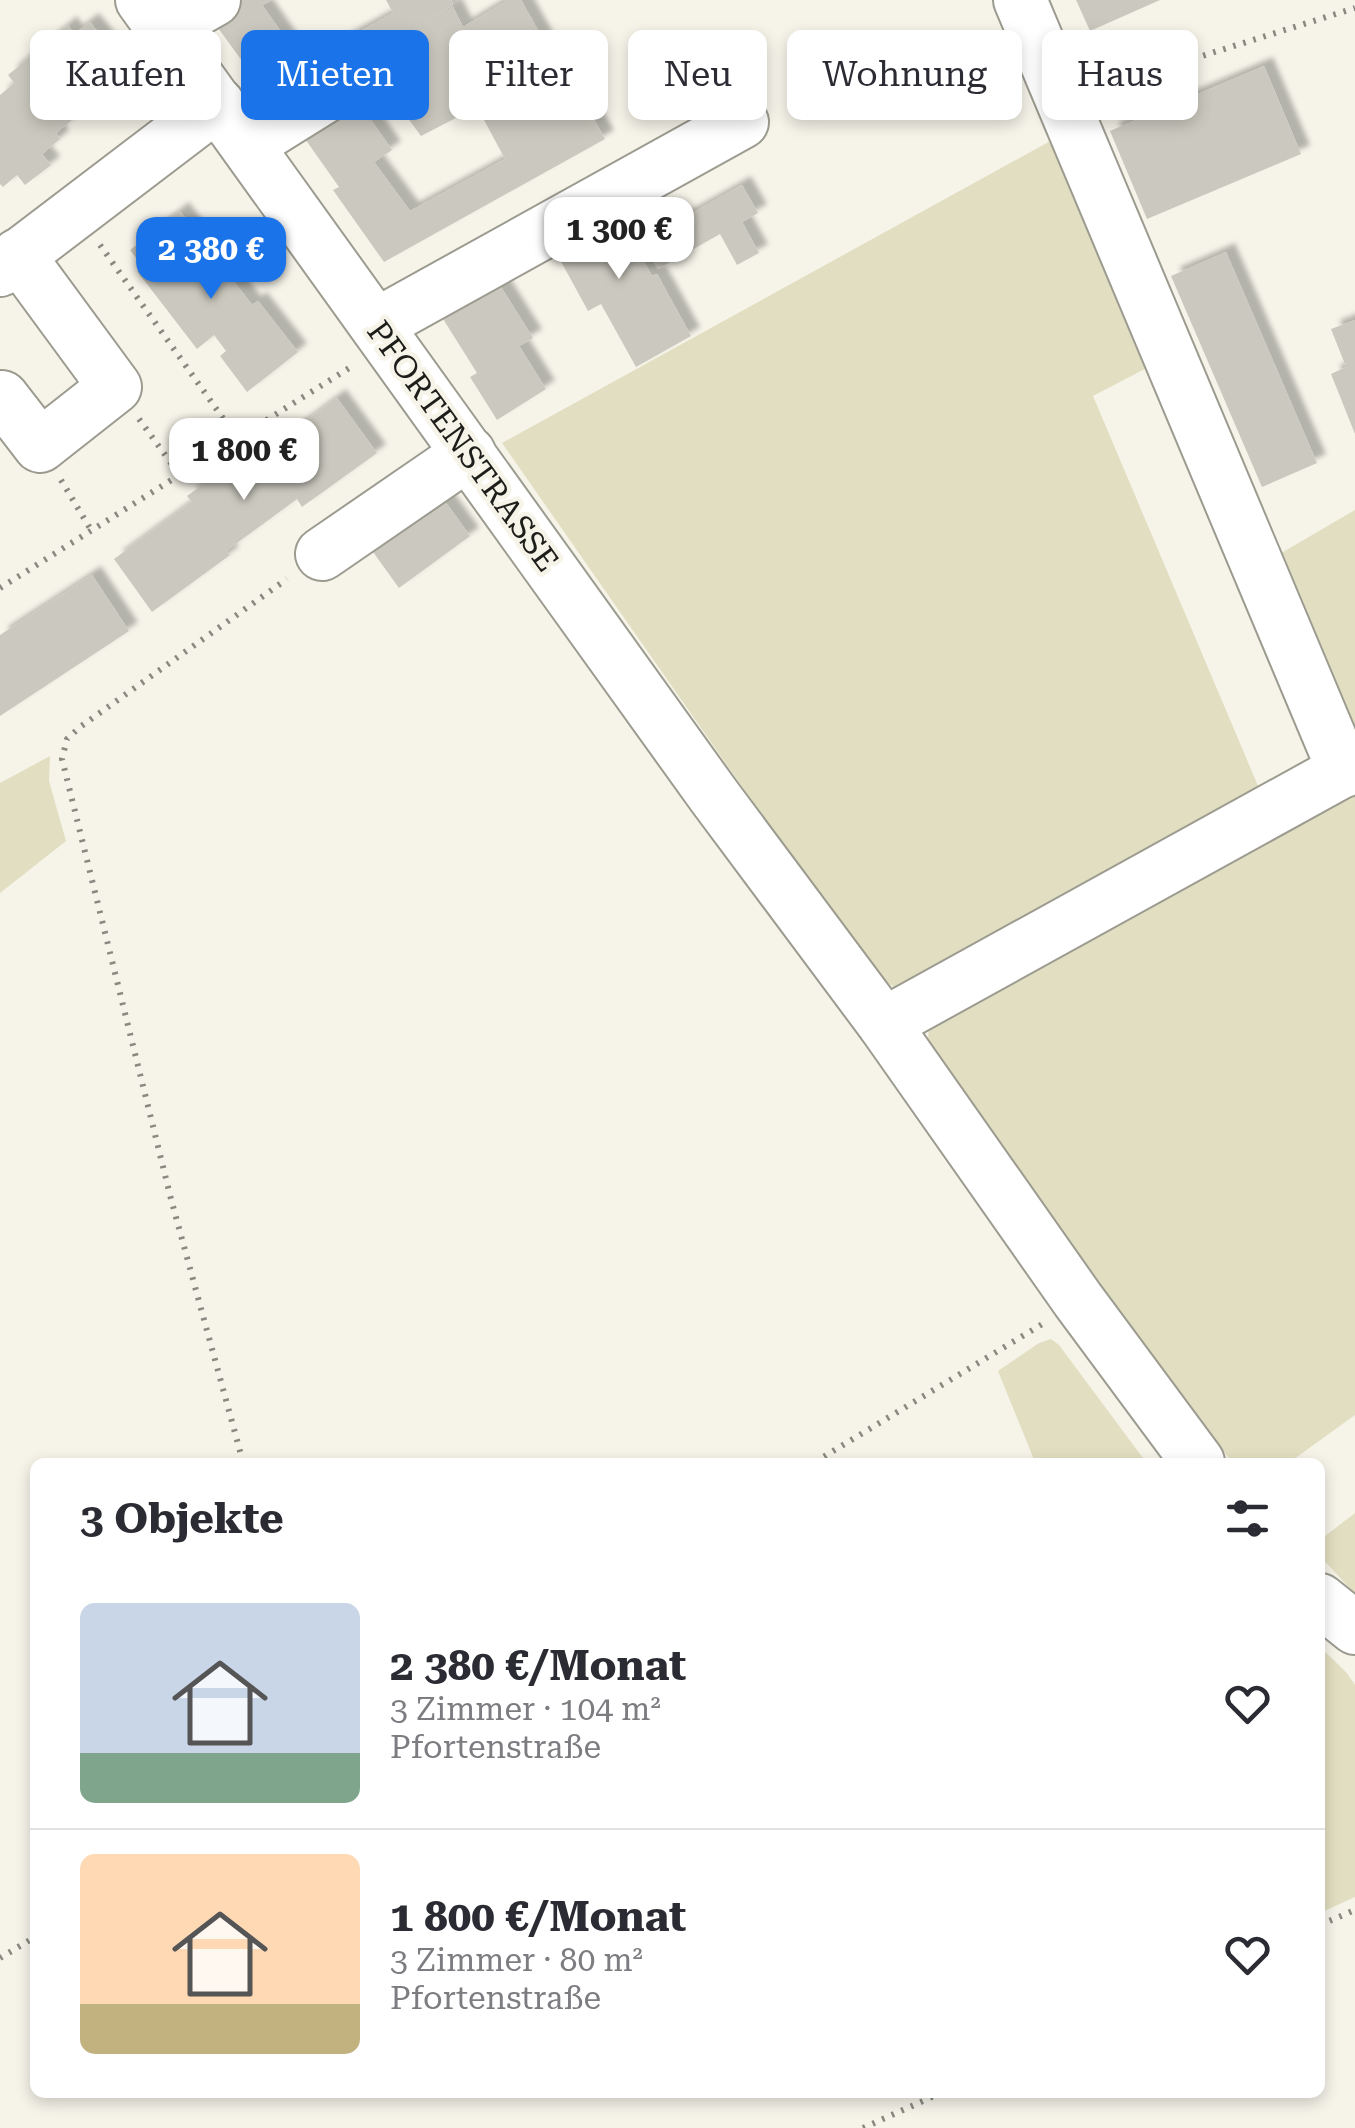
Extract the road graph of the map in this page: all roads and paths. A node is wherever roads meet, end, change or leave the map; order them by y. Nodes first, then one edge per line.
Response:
1 (214, 0) edge
2 (1020, 0) edge
3 (1355, 8) edge
4 (153, 14) edge
5 (1042, 51) edge
6 (1198, 57) edge
7 (244, 120) edge
8 (1072, 120) edge
9 (742, 122) dead end
10 (232, 125) junction
11 (76, 211) junction
12 (9, 263) edge
13 (382, 334) junction
14 (115, 387) junction
15 (2, 397) edge
16 (236, 438) junction
17 (40, 446) junction
18 (468, 453) junction
19 (180, 474) junction
20 (91, 530) junction
21 (322, 554) joint
22 (0, 588) edge
23 (1350, 768) edge
24 (884, 1024) junction
25 (1053, 1317) dead end
26 (241, 1458) edge
27 (822, 1458) edge
28 (1195, 1458) edge
29 (1325, 1604) edge
30 (1355, 1628) edge
31 (1355, 1910) edge
32 (1325, 1923) edge
33 (30, 1939) edge
34 (0, 1958) edge
35 (930, 2098) edge
36 (864, 2128) edge

1 - 4 street
2 - 5 street
3 - 6 path
4 - 10 street, PFORTENSTRASSE
7 - 10 street
8 - 23 street
9 - 13 street
10 - 11 street
10 - 13 street, PFORTENSTRASSE
11 - 12 street
11 - 16 path
12 - 14 street
13 - 16 path
13 - 18 street, PFORTENSTRASSE
14 - 17 street
14 - 19 path
15 - 17 street
16 - 19 path
17 - 20 path
18 - 21 street
18 - 24 street, PFORTENSTRASSE
19 - 20 path
20 - 22 path
21 - 26 path
23 - 24 street
24 - 28 street, PFORTENSTRASSE
25 - 27 path
29 - 30 street
31 - 32 path
33 - 34 path
35 - 36 path

